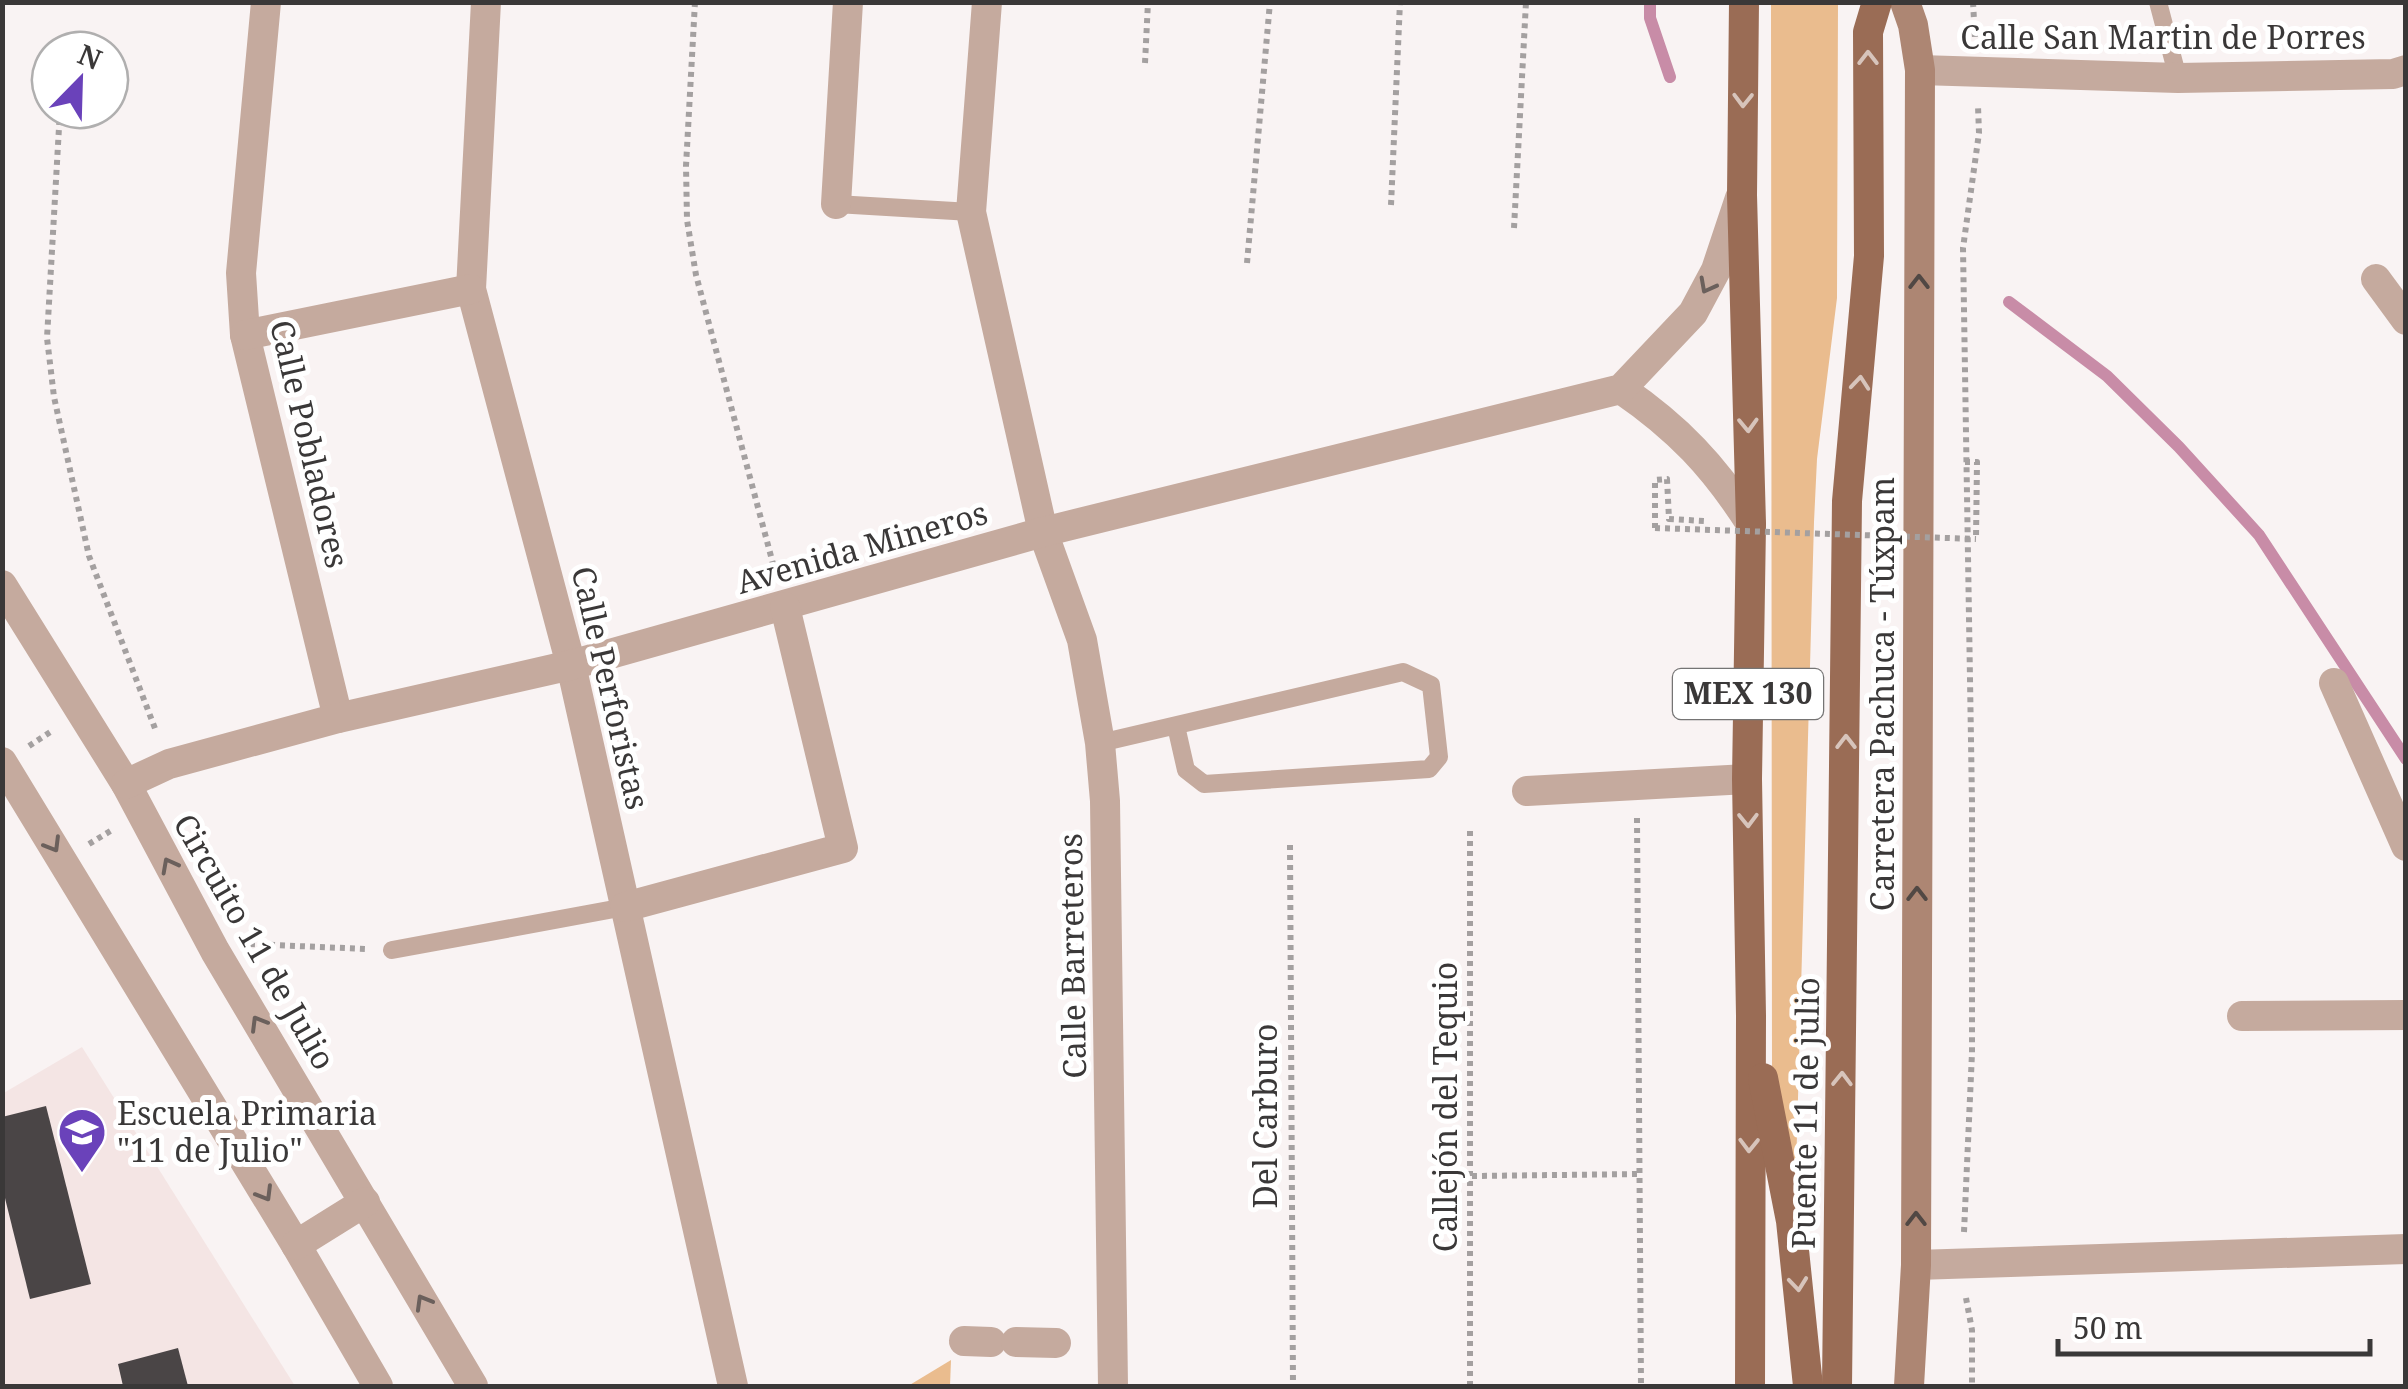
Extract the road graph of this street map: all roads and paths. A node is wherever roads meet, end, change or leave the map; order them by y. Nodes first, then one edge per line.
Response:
1 (266, 2) edge
2 (486, 2) edge
3 (695, 2) edge
4 (848, 2) edge
5 (987, 2) edge
6 (1148, 2) edge
7 (1270, 2) edge
8 (1400, 2) edge
9 (1526, 2) edge
10 (1744, 2) edge
11 (1877, 2) edge
12 (1905, 2) edge
13 (1973, 2) edge
14 (2158, 2) edge
15 (1145, 63) dead end
16 (1920, 70) junction
17 (2406, 70) edge
18 (1977, 72) junction
19 (2178, 78) junction
20 (59, 130) edge
21 (1742, 195) junction
22 (836, 204) joint
23 (1391, 205) dead end
24 (972, 212) junction
25 (1514, 228) dead end
26 (1247, 263) dead end
27 (2376, 279) dead end
28 (471, 289) junction
29 (2406, 320) edge
30 (245, 334) junction
31 (1621, 389) junction
32 (1978, 462) dead end
33 (1668, 519) dead end
34 (1752, 524) junction
35 (1043, 532) junction
36 (2, 585) edge
37 (785, 607) junction
38 (572, 665) junction
39 (2334, 683) dead end
40 (81, 712) junction
41 (338, 718) junction
42 (1176, 726) junction
43 (1100, 743) junction
44 (3, 763) edge
45 (168, 764) junction
46 (1747, 778) junction
47 (126, 784) junction
48 (1637, 784) junction
49 (1528, 791) dead end
50 (141, 813) junction
51 (1470, 827) dead end
52 (1845, 840) joint
53 (1290, 845) dead end
54 (2406, 846) edge
55 (62, 860) junction
56 (625, 907) junction
57 (244, 944) dead end
58 (392, 950) joint
59 (2406, 1015) edge
60 (1751, 1016) junction
61 (2242, 1016) dead end
62 (1641, 1174) junction
63 (1472, 1176) junction
64 (365, 1202) junction
65 (296, 1245) junction
66 (2406, 1250) edge
67 (1960, 1264) junction
68 (1916, 1265) junction
69 (990, 1342) dead end
70 (1056, 1343) dead end
71 (378, 1386) edge
72 (472, 1386) edge
73 (733, 1386) edge
74 (1114, 1386) edge
75 (1292, 1386) edge
76 (1470, 1386) edge
77 (1641, 1386) edge
78 (1750, 1386) edge
79 (1808, 1386) edge
80 (1837, 1386) edge
81 (1909, 1386) edge
82 (1972, 1386) edge

1 - 30 street, Calle Pobladores
2 - 28 street, Calle Perforistas
3 - 37 path
4 - 22 street
5 - 24 street, Calle Barreteros
6 - 15 path
7 - 26 path
8 - 23 path
9 - 25 path
10 -> 21 main road, MEX 130
52 -> 11 main road, Carretera Pachuca - Túxpam / MEX 130
12 - 16 street, Carretera Pachuca - Túxpam
13 - 18 path
14 - 19 lane
16 - 18 street, Calle San Martin de Porres
68 -> 16 street, Carretera Pachuca - Túxpam
17 - 19 street, Calle San Martin de Porres
18 - 19 street, Calle San Martin de Porres
18 - 67 path
20 - 45 path
21 -> 31 street
21 -> 34 main road, MEX 130
22 - 24 lane
24 - 35 street, Calle Barreteros
27 - 29 street
28 - 30 street
28 - 38 street, Calle Perforistas
30 - 41 street, Calle Pobladores
31 - 34 street
31 - 35 street, Avenida Mineros
32 - 33 path, bridge
34 - 46 main road, MEX 130
35 - 37 street, Avenida Mineros
35 - 43 street, Calle Barreteros
36 - 40 street, Circuito 11 de Julio
37 - 38 street, Avenida Mineros
37 - 56 street
38 - 41 street, Avenida Mineros
38 - 56 street, Calle Perforistas
39 - 54 street
40 - 44 path
40 - 47 street, Circuito 11 de Julio
41 - 45 street, Avenida Mineros
42 - 42 lane
42 - 43 lane
43 - 74 street, Calle Barreteros
44 -> 55 street
45 - 47 street, Avenida Mineros
46 - 48 street
46 -> 60 main road, MEX 130
47 - 50 street, Circuito 11 de Julio
48 - 49 street
48 - 62 path
50 - 55 path
64 -> 50 street, Circuito 11 de Julio
51 - 63 path, Callejón del Tequio
80 -> 52 main road, Puente 11 de julio / MEX 130
53 - 75 path, Del Carburo
55 -> 65 street
56 - 58 lane
56 - 73 street, Calle Perforistas
57 - 58 path
59 - 61 street
60 -> 78 main road, MEX 130
60 -> 79 main road
62 - 63 path
62 - 77 path
63 - 76 path, Callejón del Tequio
64 - 65 street
72 -> 64 street, Circuito 11 de Julio
65 - 71 street
66 - 67 street
67 - 68 street
67 - 82 path
68 - 81 street, Carretera Pachuca - Túxpam
69 - 70 street

